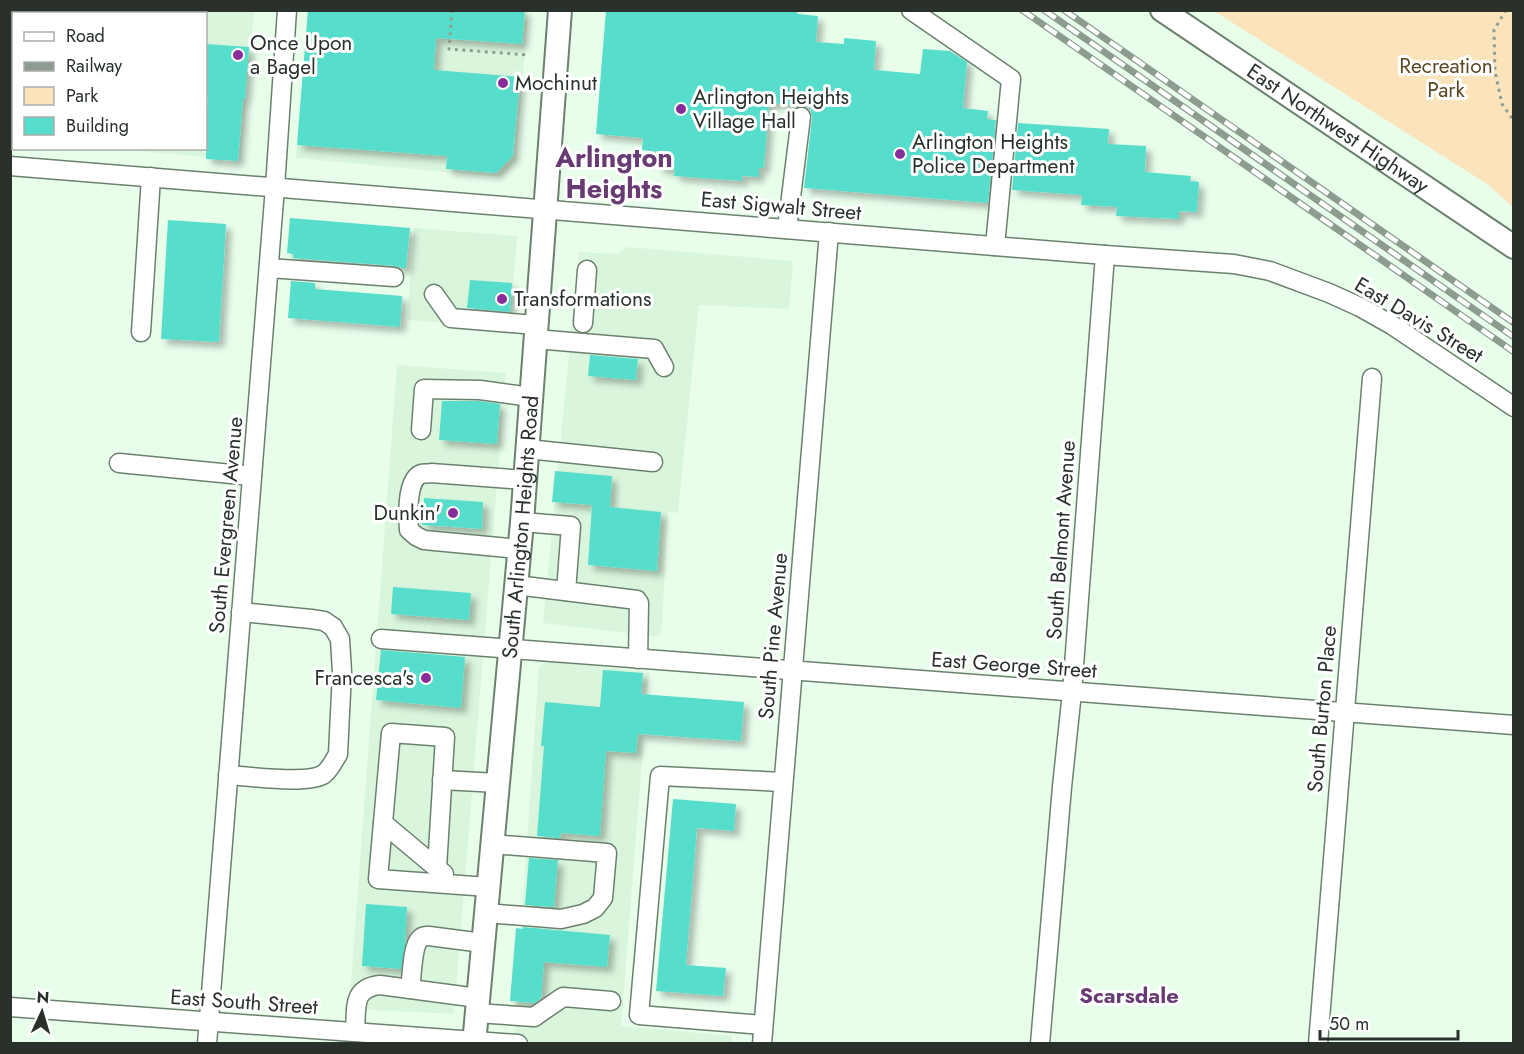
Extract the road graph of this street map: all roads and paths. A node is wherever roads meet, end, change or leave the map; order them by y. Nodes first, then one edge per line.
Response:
1 (287, 10) edge
2 (452, 10) edge
3 (560, 10) edge
4 (911, 10) edge
5 (1162, 10) edge
6 (1506, 10) edge
7 (529, 55) dead end
8 (801, 117) dead end
9 (1514, 121) edge
10 (10, 166) edge
11 (151, 177) junction
12 (276, 187) junction
13 (545, 209) junction
14 (787, 229) junction
15 (829, 232) junction
16 (995, 246) junction
17 (1514, 247) edge
18 (1105, 255) junction
19 (269, 268) junction
20 (587, 270) dead end
21 (394, 276) dead end
22 (1329, 293) joint
23 (434, 294) dead end
24 (584, 323) dead end
25 (141, 332) dead end
26 (536, 332) junction
27 (664, 367) dead end
28 (1372, 378) dead end
29 (531, 397) junction
30 (1514, 407) edge
31 (421, 429) dead end
32 (527, 449) junction
33 (653, 462) dead end
34 (119, 463) dead end
35 (252, 476) junction
36 (525, 480) junction
37 (522, 522) junction
38 (519, 549) junction
39 (516, 585) junction
40 (566, 591) junction
41 (241, 612) junction
42 (381, 639) dead end
43 (510, 650) junction
44 (638, 659) junction
45 (792, 671) junction
46 (1072, 692) junction
47 (1344, 712) junction
48 (1514, 725) edge
49 (228, 775) junction
50 (442, 780) junction
51 (783, 782) junction
52 (498, 783) junction
53 (383, 823) junction
54 (492, 844) junction
55 (437, 868) junction
56 (455, 884) junction
57 (488, 887) junction
58 (486, 913) junction
59 (483, 943) junction
60 (410, 989) junction
61 (611, 1001) dead end
62 (477, 1005) junction
63 (10, 1007) edge
64 (208, 1022) junction
65 (763, 1025) junction
66 (355, 1032) junction
67 (426, 1041) edge
68 (474, 1042) edge
69 (207, 1044) edge
70 (518, 1044) edge
71 (762, 1044) edge
72 (1040, 1044) edge
73 (1318, 1044) edge

1 - 12 street, South Evergreen Avenue
2 - 7 path
3 - 13 main road, South Arlington Heights Road
4 - 16 street
5 - 17 main road, East Northwest Highway
6 - 9 path
8 - 14 street
10 - 11 street, East Sigwalt Street
11 - 12 street, East Sigwalt Street
11 - 25 street
12 - 13 street, East Sigwalt Street
12 - 19 street, South Evergreen Avenue
13 - 14 street, East Sigwalt Street
13 - 26 main road, South Arlington Heights Road
14 - 15 street, East Sigwalt Street
15 - 16 street, East Sigwalt Street
15 - 45 street, South Pine Avenue
16 - 18 street, East Sigwalt Street
18 - 22 street, East Sigwalt Street
18 - 46 street, South Belmont Avenue
19 - 21 street
19 - 35 street, South Evergreen Avenue
20 - 24 street
22 - 30 street, East Davis Street
23 - 26 street
26 - 27 street
26 - 29 main road, South Arlington Heights Road
28 - 47 street, South Burton Place
29 - 31 street
29 - 32 main road, South Arlington Heights Road
32 - 33 street
32 - 36 main road, South Arlington Heights Road
34 - 35 street
35 - 41 street, South Evergreen Avenue
36 - 37 main road, South Arlington Heights Road
36 - 38 street
37 - 38 main road, South Arlington Heights Road
37 - 40 street
38 - 39 main road, South Arlington Heights Road
39 - 40 street
39 - 43 main road, South Arlington Heights Road
40 - 44 street
41 - 49 street, South Evergreen Avenue
41 - 49 street
42 - 43 street, East George Street
43 - 44 street, East George Street
43 - 52 main road, South Arlington Heights Road
44 - 45 street, East George Street
45 - 46 street, East George Street
45 - 51 street, South Pine Avenue
46 - 47 street, East George Street
46 - 72 street, South Belmont Avenue
47 - 48 street, East George Street
47 - 73 street, South Burton Place
49 - 64 street, South Evergreen Avenue
50 - 52 street
50 - 53 street
50 - 55 street
51 - 65 street, South Pine Avenue
51 - 65 street
52 - 54 main road, South Arlington Heights Road
53 - 55 street
53 - 56 street
54 - 57 main road, South Arlington Heights Road
54 - 58 street
55 - 56 street
56 - 57 street
57 - 58 main road, South Arlington Heights Road
58 - 59 main road, South Arlington Heights Road
59 - 60 street
59 - 62 main road, South Arlington Heights Road
60 - 62 street
60 - 66 street
61 - 62 street
62 - 68 main road, South Arlington Heights Road
63 - 64 street, East South Street
64 - 66 street, East South Street
64 - 69 street, South Evergreen Avenue
65 - 71 street, South Pine Avenue
66 - 67 street, East South Street
67 - 68 street, East South Street
68 - 70 street, East South Street

